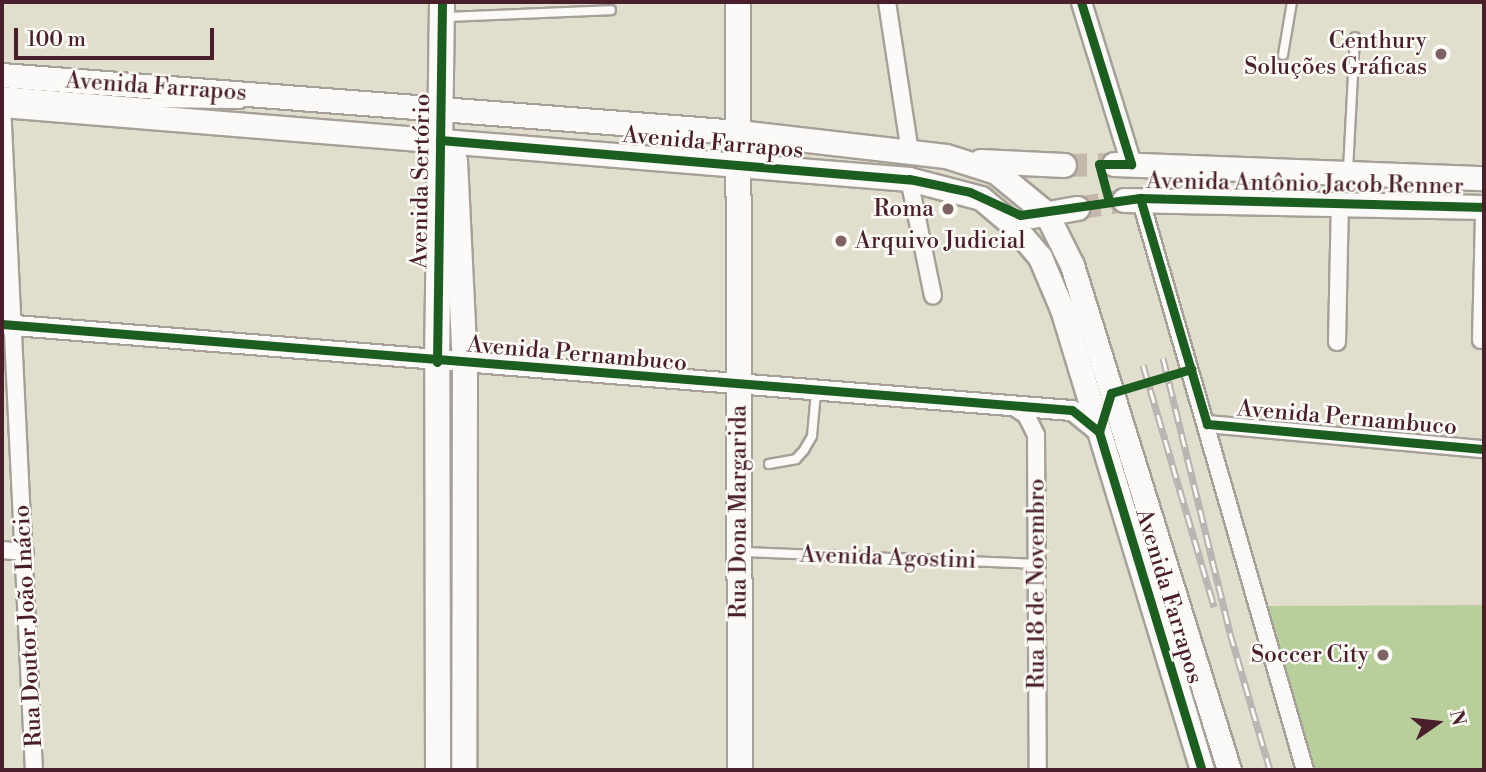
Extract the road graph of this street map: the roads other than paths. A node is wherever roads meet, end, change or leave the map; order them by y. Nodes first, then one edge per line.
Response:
1 (738, 2) edge
2 (887, 2) edge
3 (1081, 2) edge
4 (1292, 2) edge
5 (442, 9) edge
6 (611, 10) dead end
7 (1354, 37) dead end
8 (1283, 55) dead end
9 (2, 75) edge
10 (2, 91) edge
11 (148, 103) junction
12 (2, 105) edge
13 (442, 106) junction
14 (276, 126) junction
15 (738, 132) junction
16 (447, 140) junction
17 (910, 152) junction
18 (971, 161) junction
19 (1122, 164) joint
20 (738, 165) junction
21 (1064, 165) tunnel mouth
22 (1209, 167) junction
23 (1347, 174) junction
24 (1379, 175) junction
25 (1436, 177) junction
26 (1484, 178) edge
27 (909, 179) junction
28 (981, 198) junction
29 (1132, 199) joint
30 (1207, 199) junction
31 (1340, 204) junction
32 (1376, 205) junction
33 (1434, 206) junction
34 (1484, 207) edge
35 (1046, 213) junction
36 (1484, 213) edge
37 (1072, 265) junction
38 (933, 296) dead end
39 (7, 325) edge
40 (1481, 340) dead end
41 (1337, 342) dead end
42 (449, 363) junction
43 (738, 386) junction
44 (816, 392) junction
45 (1014, 407) junction
46 (1207, 424) junction
47 (1100, 432) junction
48 (1484, 449) edge
49 (769, 464) dead end
50 (2, 550) edge
51 (25, 552) junction
52 (739, 552) junction
53 (1036, 564) junction
54 (34, 770) edge
55 (438, 770) edge
56 (445, 770) edge
57 (456, 770) edge
58 (464, 770) edge
59 (740, 770) edge
60 (1038, 770) edge
61 (1202, 770) edge
62 (1229, 770) edge
63 (1305, 770) edge

1 - 15 main road, Rua Dona Margarida
2 - 17 street
3 - 19 street
4 - 8 lane
5 - 6 lane
5 - 13 main road, Avenida Sertório
7 - 23 lane
9 - 13 main road, Avenida Farrapos
10 - 11 lane
11 - 13 lane
11 - 14 lane
12 - 14 main road, Avenida Farrapos
12 - 39 street, Rua Doutor João Inácio
13 - 15 main road, Avenida Farrapos
13 - 16 main road, Avenida Sertório
14 - 16 main road, Avenida Farrapos
15 - 17 main road, Avenida Farrapos
15 - 20 main road, Rua Dona Margarida
16 - 20 main road, Avenida Farrapos
16 - 42 main road, Avenida Sertório
17 - 18 main road, Avenida Farrapos
18 - 21 main road
18 - 35 main road, Avenida Farrapos
19 - 22 main road, Avenida Antônio Jacob Renner
20 - 27 main road, Avenida Farrapos
20 - 43 main road, Rua Dona Margarida
22 - 23 main road, Avenida Antônio Jacob Renner
22 - 30 main road
23 - 24 main road, Avenida Antônio Jacob Renner
24 - 25 main road, Avenida Antônio Jacob Renner
24 - 32 main road
25 - 26 main road, Avenida Antônio Jacob Renner
25 - 33 main road
27 - 28 main road, Avenida Farrapos
27 - 38 street
28 - 35 main road
28 - 47 main road, Avenida Farrapos
29 - 30 main road, Avenida Antônio Jacob Renner
29 - 46 street
30 - 31 main road, Avenida Antônio Jacob Renner
31 - 32 main road, Avenida Antônio Jacob Renner
31 - 41 street
32 - 33 main road, Avenida Antônio Jacob Renner
33 - 34 main road, Avenida Antônio Jacob Renner
35 - 37 main road, Avenida Farrapos
35 - 37 main road
36 - 40 street
37 - 62 main road, Avenida Farrapos
39 - 42 street, Avenida Pernambuco
39 - 51 street, Rua Doutor João Inácio
42 - 43 street, Avenida Pernambuco
42 - 55 main road, Avenida Sertório
42 - 56 lane
42 - 57 lane
42 - 58 main road, Avenida Sertório
43 - 44 street, Avenida Pernambuco
43 - 52 main road, Rua Dona Margarida
44 - 45 street, Avenida Pernambuco
44 - 49 lane
45 - 47 street, Avenida Pernambuco
45 - 53 street, Rua 18 de Novembro
46 - 48 street, Avenida Pernambuco
46 - 63 street
47 - 61 main road, Avenida Farrapos
50 - 51 street
51 - 54 street, Rua Doutor João Inácio
52 - 53 lane, Avenida Agostini
52 - 59 main road, Rua Dona Margarida
53 - 60 street, Rua 18 de Novembro

